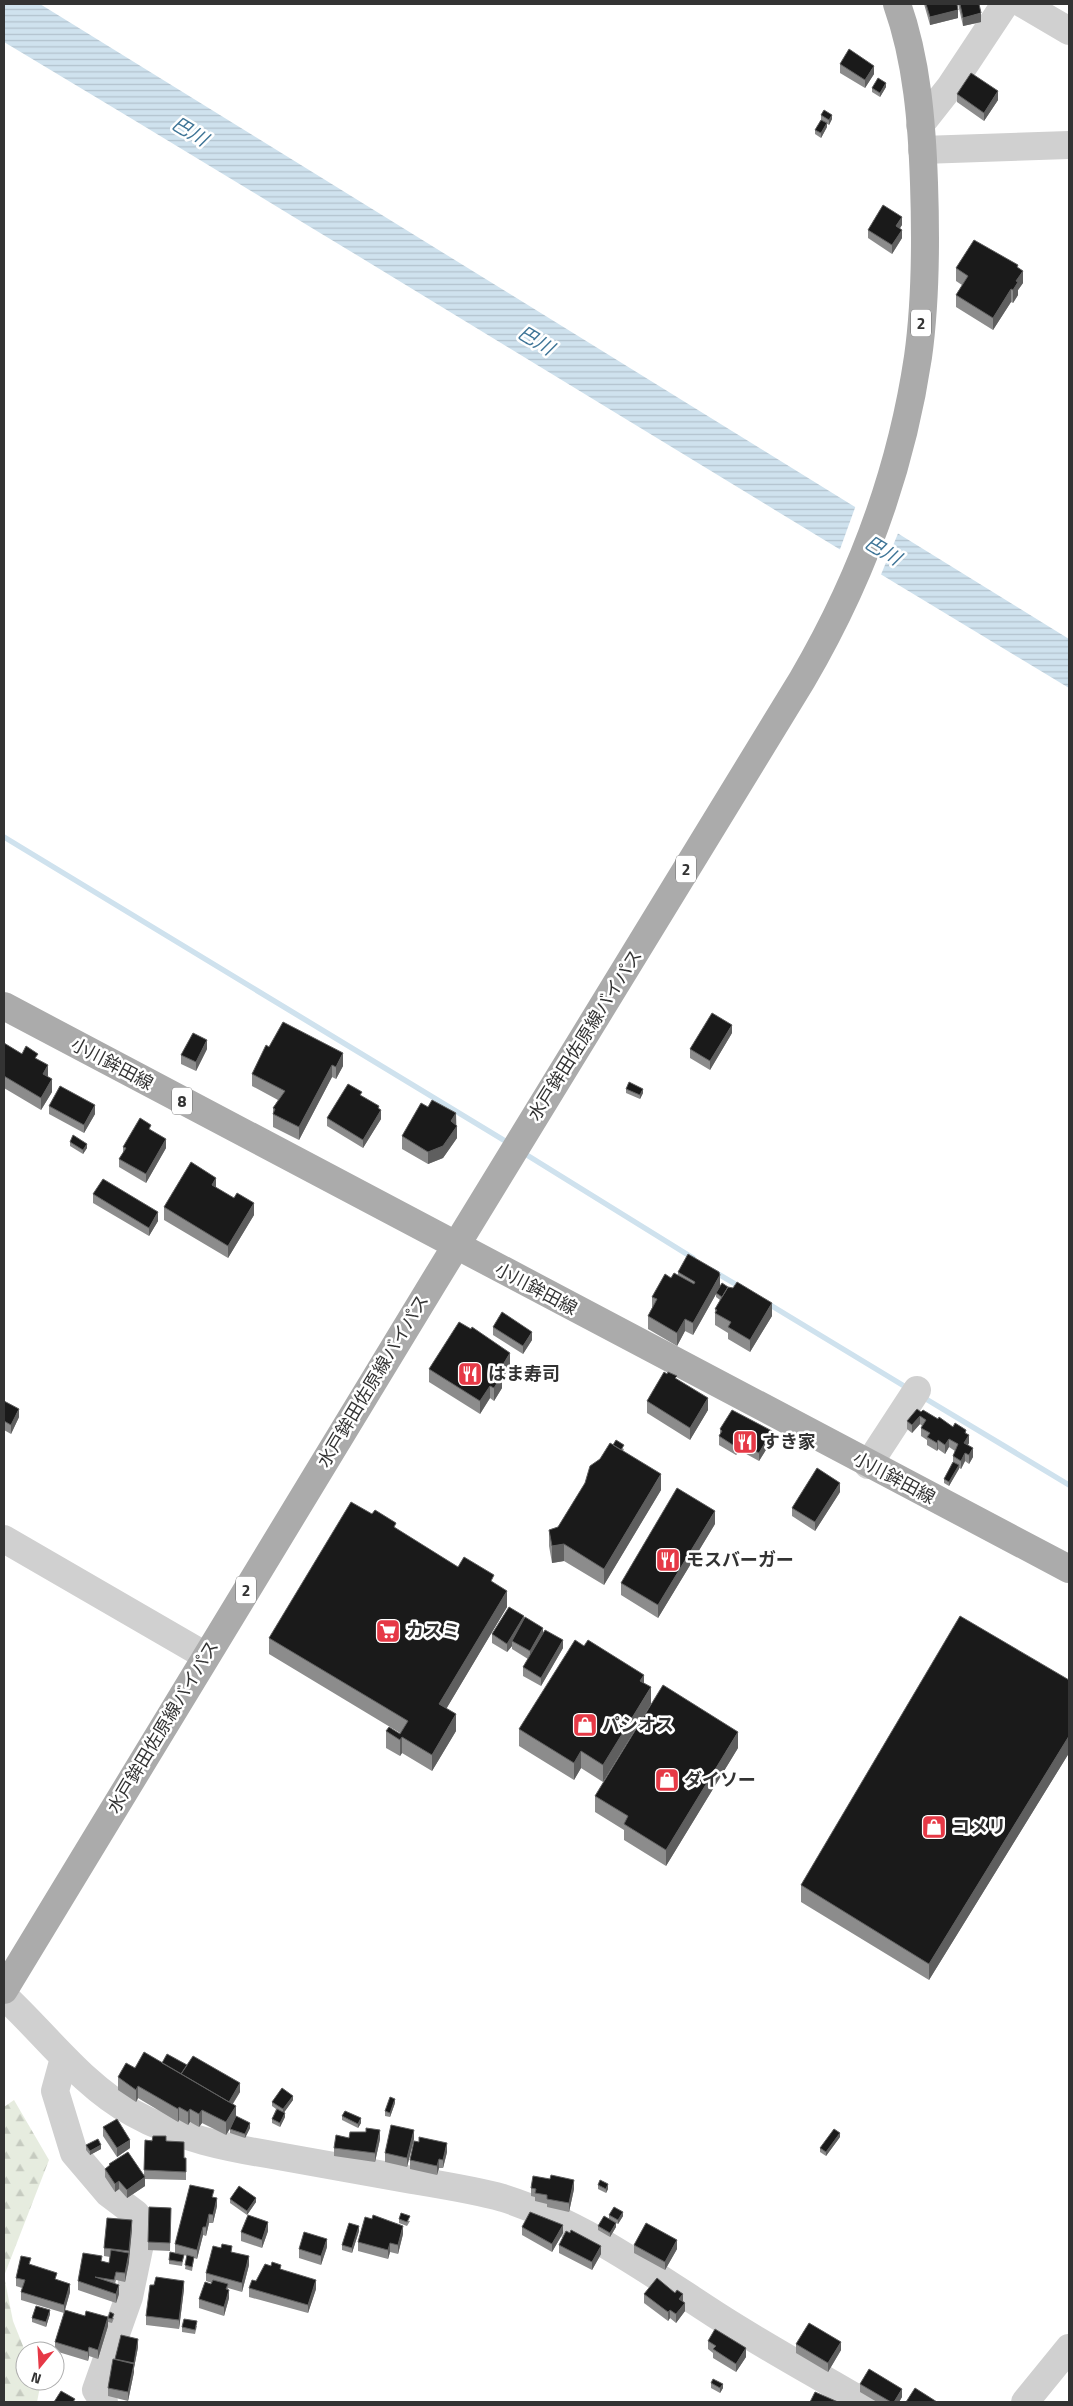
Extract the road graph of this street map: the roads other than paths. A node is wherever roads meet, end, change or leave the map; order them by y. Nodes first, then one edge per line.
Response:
1 (897, 4) edge
2 (1005, 4) edge
3 (1024, 4) edge
4 (1069, 31) edge
5 (921, 137) junction
6 (1069, 145) edge
7 (4, 1006) edge
8 (455, 1246) junction
9 (914, 1394) dead end
10 (868, 1465) junction
11 (4, 1539) edge
12 (1069, 1569) edge
13 (206, 1656) junction
14 (4, 1990) edge
15 (4, 1996) edge
16 (64, 2058) junction
17 (1069, 2348) edge
18 (104, 2402) edge
19 (863, 2402) edge
20 (1025, 2402) edge

1 - 5 main road, 水戸鉾田佐原線バイパス / 2
2 - 5 street
3 - 4 street
5 - 6 street
5 - 8 main road, 水戸鉾田佐原線バイパス / 2
7 - 8 main road, 小川鉾田線 / 8
8 - 10 main road, 小川鉾田線 / 8
8 - 13 main road, 水戸鉾田佐原線バイパス / 2
9 - 10 street
10 - 12 main road, 小川鉾田線 / 8
11 - 13 street
13 - 14 main road, 水戸鉾田佐原線バイパス / 2
15 - 16 street
16 - 18 street
16 - 19 street
17 - 20 street

